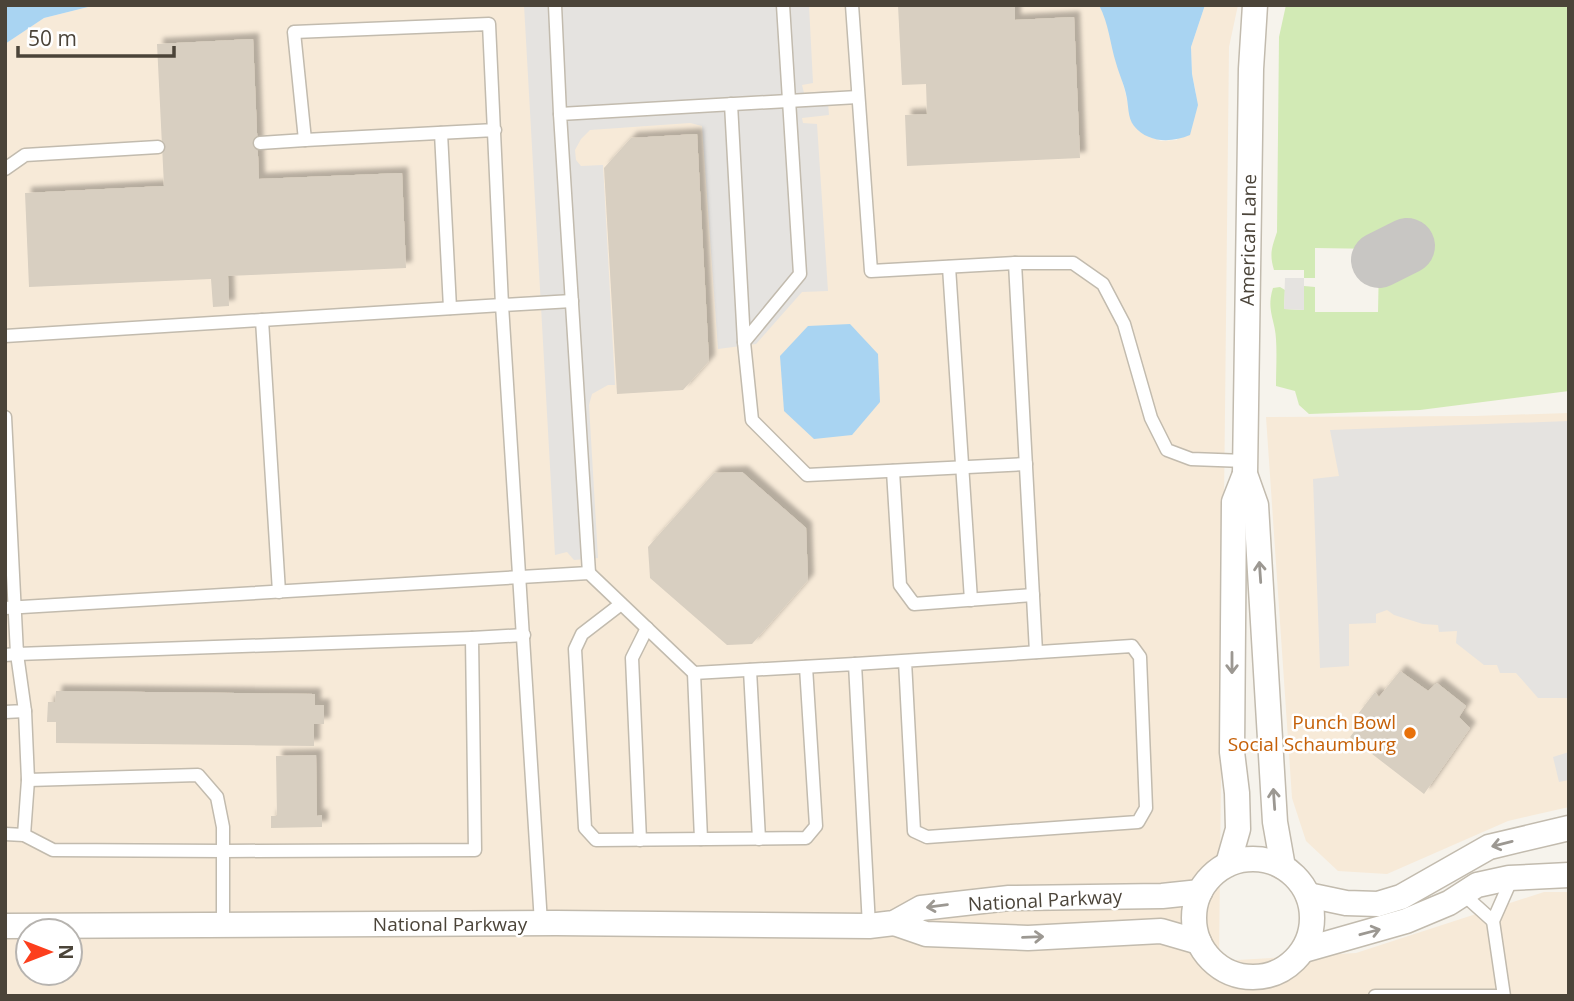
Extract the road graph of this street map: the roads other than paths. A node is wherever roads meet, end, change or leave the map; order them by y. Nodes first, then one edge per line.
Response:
1 (555, 5) edge
2 (783, 5) edge
3 (852, 5) edge
4 (1255, 5) edge
5 (858, 97) junction
6 (790, 100) junction
7 (730, 104) junction
8 (560, 114) junction
9 (495, 130) junction
10 (441, 133) junction
11 (305, 140) junction
12 (260, 143) dead end
13 (158, 147) dead end
14 (5, 169) edge
15 (1015, 263) junction
16 (949, 267) junction
17 (572, 301) junction
18 (502, 305) junction
19 (450, 308) junction
20 (262, 320) junction
21 (5, 336) edge
22 (744, 342) junction
23 (5, 417) edge
24 (1026, 464) junction
25 (962, 467) junction
26 (1245, 467) junction
27 (893, 471) junction
28 (589, 573) junction
29 (520, 579) junction
30 (279, 592) junction
31 (1033, 595) junction
32 (971, 600) junction
33 (621, 604) junction
34 (10, 607) edge
35 (647, 628) junction
36 (524, 635) junction
37 (472, 638) junction
38 (1036, 652) junction
39 (11, 654) edge
40 (905, 660) junction
41 (855, 664) junction
42 (806, 667) junction
43 (751, 670) junction
44 (694, 673) junction
45 (25, 711) junction
46 (5, 712) edge
47 (28, 780) junction
48 (1569, 828) edge
49 (5, 834) edge
50 (24, 835) junction
51 (760, 838) junction
52 (701, 839) junction
53 (640, 840) junction
54 (223, 851) junction
55 (1228, 864) junction
56 (1283, 867) junction
57 (1569, 875) edge
58 (1513, 878) junction
59 (1200, 892) junction
60 (1463, 894) junction
61 (1308, 895) junction
62 (1493, 921) junction
63 (541, 923) junction
64 (223, 925) junction
65 (881, 925) junction
66 (5, 926) edge
67 (1199, 942) junction
68 (1304, 950) junction
69 (1223, 968) junction
70 (1269, 985) edge
71 (1227, 996) edge
72 (1375, 996) edge

1 - 8 lane
2 - 6 lane
3 - 5 lane
4 - 26 street, American Lane
5 - 6 lane
5 - 16 lane
6 - 7 lane
6 - 22 lane
7 - 8 lane
7 - 22 lane
8 - 17 lane
9 - 10 lane
9 - 11 lane
9 - 18 lane
10 - 11 lane
10 - 19 lane
11 - 12 lane
13 - 14 lane
15 - 16 lane
15 - 24 lane
15 - 26 lane
16 - 25 lane
17 - 18 lane
17 - 28 lane
18 - 19 lane
18 - 29 lane
19 - 20 lane
20 - 21 lane
20 - 30 lane
22 - 27 lane
23 - 34 lane
24 - 25 lane
24 - 31 lane
25 - 27 lane
25 - 32 lane
26 -> 55 street, American Lane
56 -> 26 street, American Lane
27 - 32 lane
28 - 29 lane
28 - 33 lane
29 - 30 lane
29 - 36 lane
30 - 34 lane
31 - 32 lane
31 - 38 lane
33 - 35 lane
33 - 53 lane
34 - 39 lane
35 - 44 lane
35 - 53 lane
36 - 37 lane
36 - 63 lane
37 - 39 lane
37 - 54 lane
38 - 40 lane
38 - 40 lane
39 - 45 lane
40 - 41 lane
41 - 42 lane
41 - 65 lane
42 - 43 lane
42 - 51 lane
43 - 44 lane
43 - 51 lane
44 - 52 lane
45 - 46 lane
45 - 47 lane
47 - 50 lane
47 - 54 lane
48 -> 61 street
49 - 50 lane
50 - 54 lane
51 - 52 lane
52 - 53 lane
54 - 64 lane
55 - 56 street
55 - 59 street
56 - 61 street
57 - 58 street
58 - 60 street
58 - 62 lane
59 -> 65 street, National Parkway
59 - 67 street
60 - 62 lane
68 -> 60 street
61 - 68 street
62 - 72 lane
63 - 64 street, National Parkway
63 - 65 street, National Parkway
64 - 66 street, National Parkway
65 -> 67 street, National Parkway
67 - 69 street
68 - 70 street
69 - 70 street
69 - 71 street

